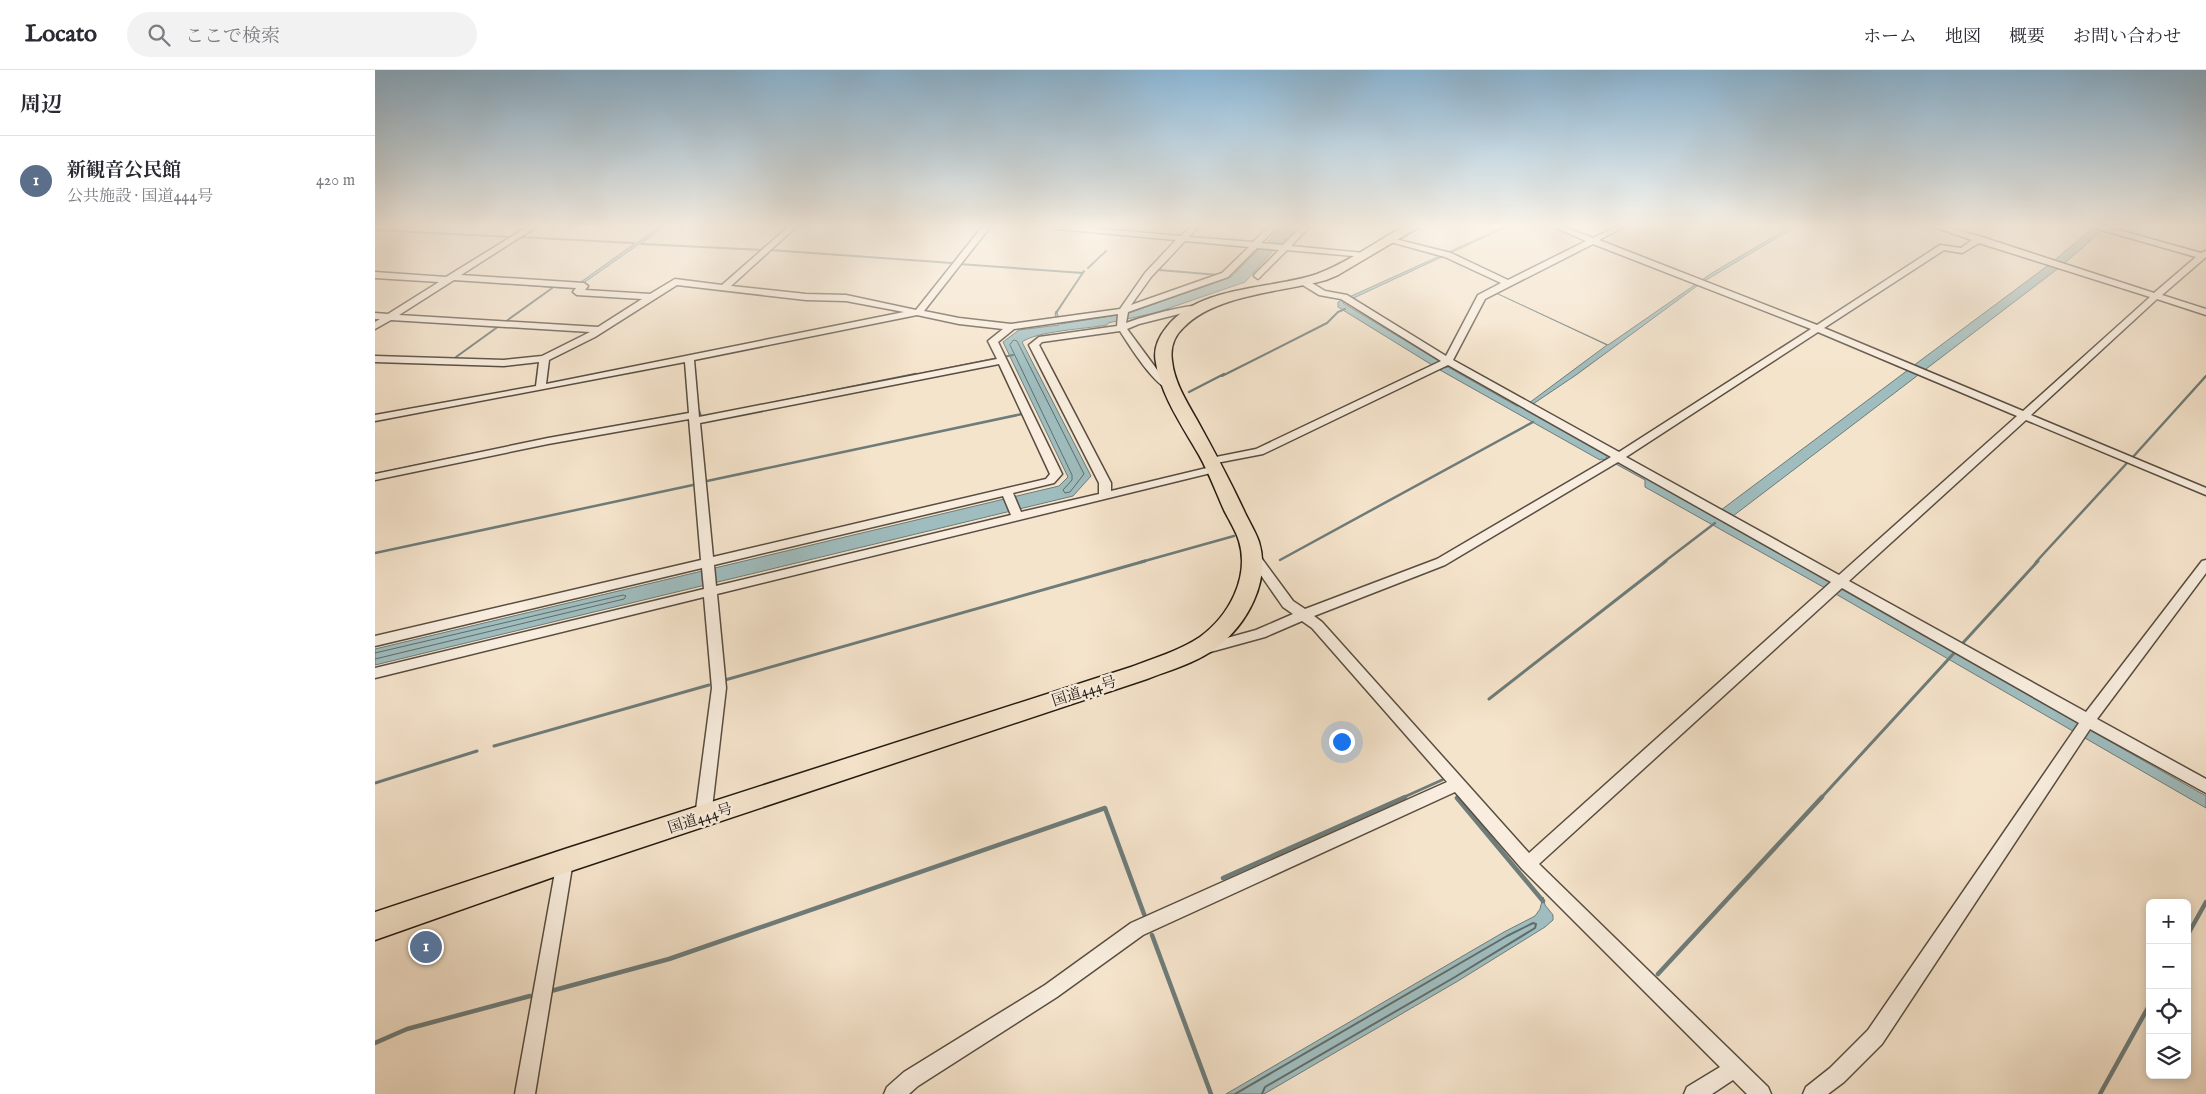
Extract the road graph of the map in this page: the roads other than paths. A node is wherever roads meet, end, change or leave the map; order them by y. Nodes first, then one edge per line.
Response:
1 (375, 275) edge
2 (455, 275) edge
3 (740, 275) edge
4 (948, 275) edge
5 (1148, 275) edge
6 (1225, 275) edge
7 (1325, 275) edge
8 (1489, 275) edge
9 (1523, 275) edge
10 (1682, 275) edge
11 (1900, 275) edge
12 (2090, 275) edge
13 (2180, 275) edge
14 (450, 278) junction
15 (1304, 282) junction
16 (1507, 283) junction
17 (725, 288) junction
18 (652, 296) junction
19 (2156, 296) junction
20 (1203, 307) junction
21 (1122, 311) junction
22 (919, 312) junction
23 (2206, 312) edge
24 (375, 316) edge
25 (389, 317) junction
26 (375, 326) edge
27 (1121, 326) junction
28 (1011, 327) junction
29 (1051, 327) junction
30 (1817, 328) junction
31 (599, 330) junction
32 (375, 359) edge
33 (544, 359) junction
34 (689, 359) junction
35 (1000, 359) junction
36 (1442, 364) junction
37 (541, 388) junction
38 (1173, 389) junction
39 (2024, 416) junction
40 (375, 418) edge
41 (695, 418) junction
42 (1614, 459) junction
43 (1213, 465) junction
44 (375, 477) edge
45 (1007, 491) junction
46 (2206, 492) edge
47 (1105, 495) junction
48 (1017, 516) junction
49 (1252, 553) junction
50 (707, 564) junction
51 (2206, 564) edge
52 (1835, 586) junction
53 (709, 589) junction
54 (1303, 615) junction
55 (375, 641) edge
56 (1186, 654) junction
57 (375, 673) edge
58 (2084, 727) junction
59 (1457, 785) junction
60 (2206, 786) edge
61 (703, 817) junction
62 (565, 861) junction
63 (1528, 864) junction
64 (375, 926) edge
65 (1735, 1068) junction
66 (525, 1094) edge
67 (894, 1094) edge
68 (1694, 1094) edge
69 (1761, 1094) edge
70 (1813, 1094) edge

1 - 14 street
2 - 14 street
3 - 17 street
4 - 22 street
5 - 21 street
6 - 21 street
7 - 15 highway, 国道444号
8 - 16 street
9 - 16 street
10 - 30 street
11 - 30 street
12 - 19 street
13 - 19 street
14 - 18 street
14 - 25 street
15 - 20 highway, 国道444号
15 - 36 street
16 - 36 street
17 - 18 street
17 - 22 street
18 - 31 street
19 - 23 street
19 - 39 street
20 - 27 street
20 - 38 highway, 国道444号
21 - 27 street
21 - 29 street
22 - 28 street
22 - 34 street
24 - 25 street
25 - 26 street
25 - 31 street
27 - 29 street
27 - 38 street
28 - 29 street
28 - 35 street
29 - 47 street
30 - 39 street
30 - 42 street
31 - 33 street
32 - 33 street
33 - 37 street
34 - 37 street
34 - 41 street
35 - 41 street
35 - 45 street
36 - 42 street
36 - 43 street
37 - 40 street
38 - 43 highway, 国道444号
39 - 46 street
39 - 52 street
41 - 44 street
41 - 50 street
42 - 52 street
42 - 54 street
43 - 47 street
43 - 49 highway, 国道444号
45 - 48 street
45 - 50 street
47 - 48 street
48 - 53 street
49 - 54 street
49 - 56 highway, 国道444号
50 - 53 street
50 - 55 street
51 - 58 street
52 - 58 street
52 - 63 street
53 - 57 street
53 - 61 street
54 - 56 street
54 - 59 street
56 - 61 highway, 国道444号
58 - 60 street
58 - 70 street
59 - 63 street
59 - 67 street
61 - 62 highway, 国道444号
62 - 64 highway, 国道444号
62 - 66 street
63 - 65 street
65 - 68 street
65 - 69 street

